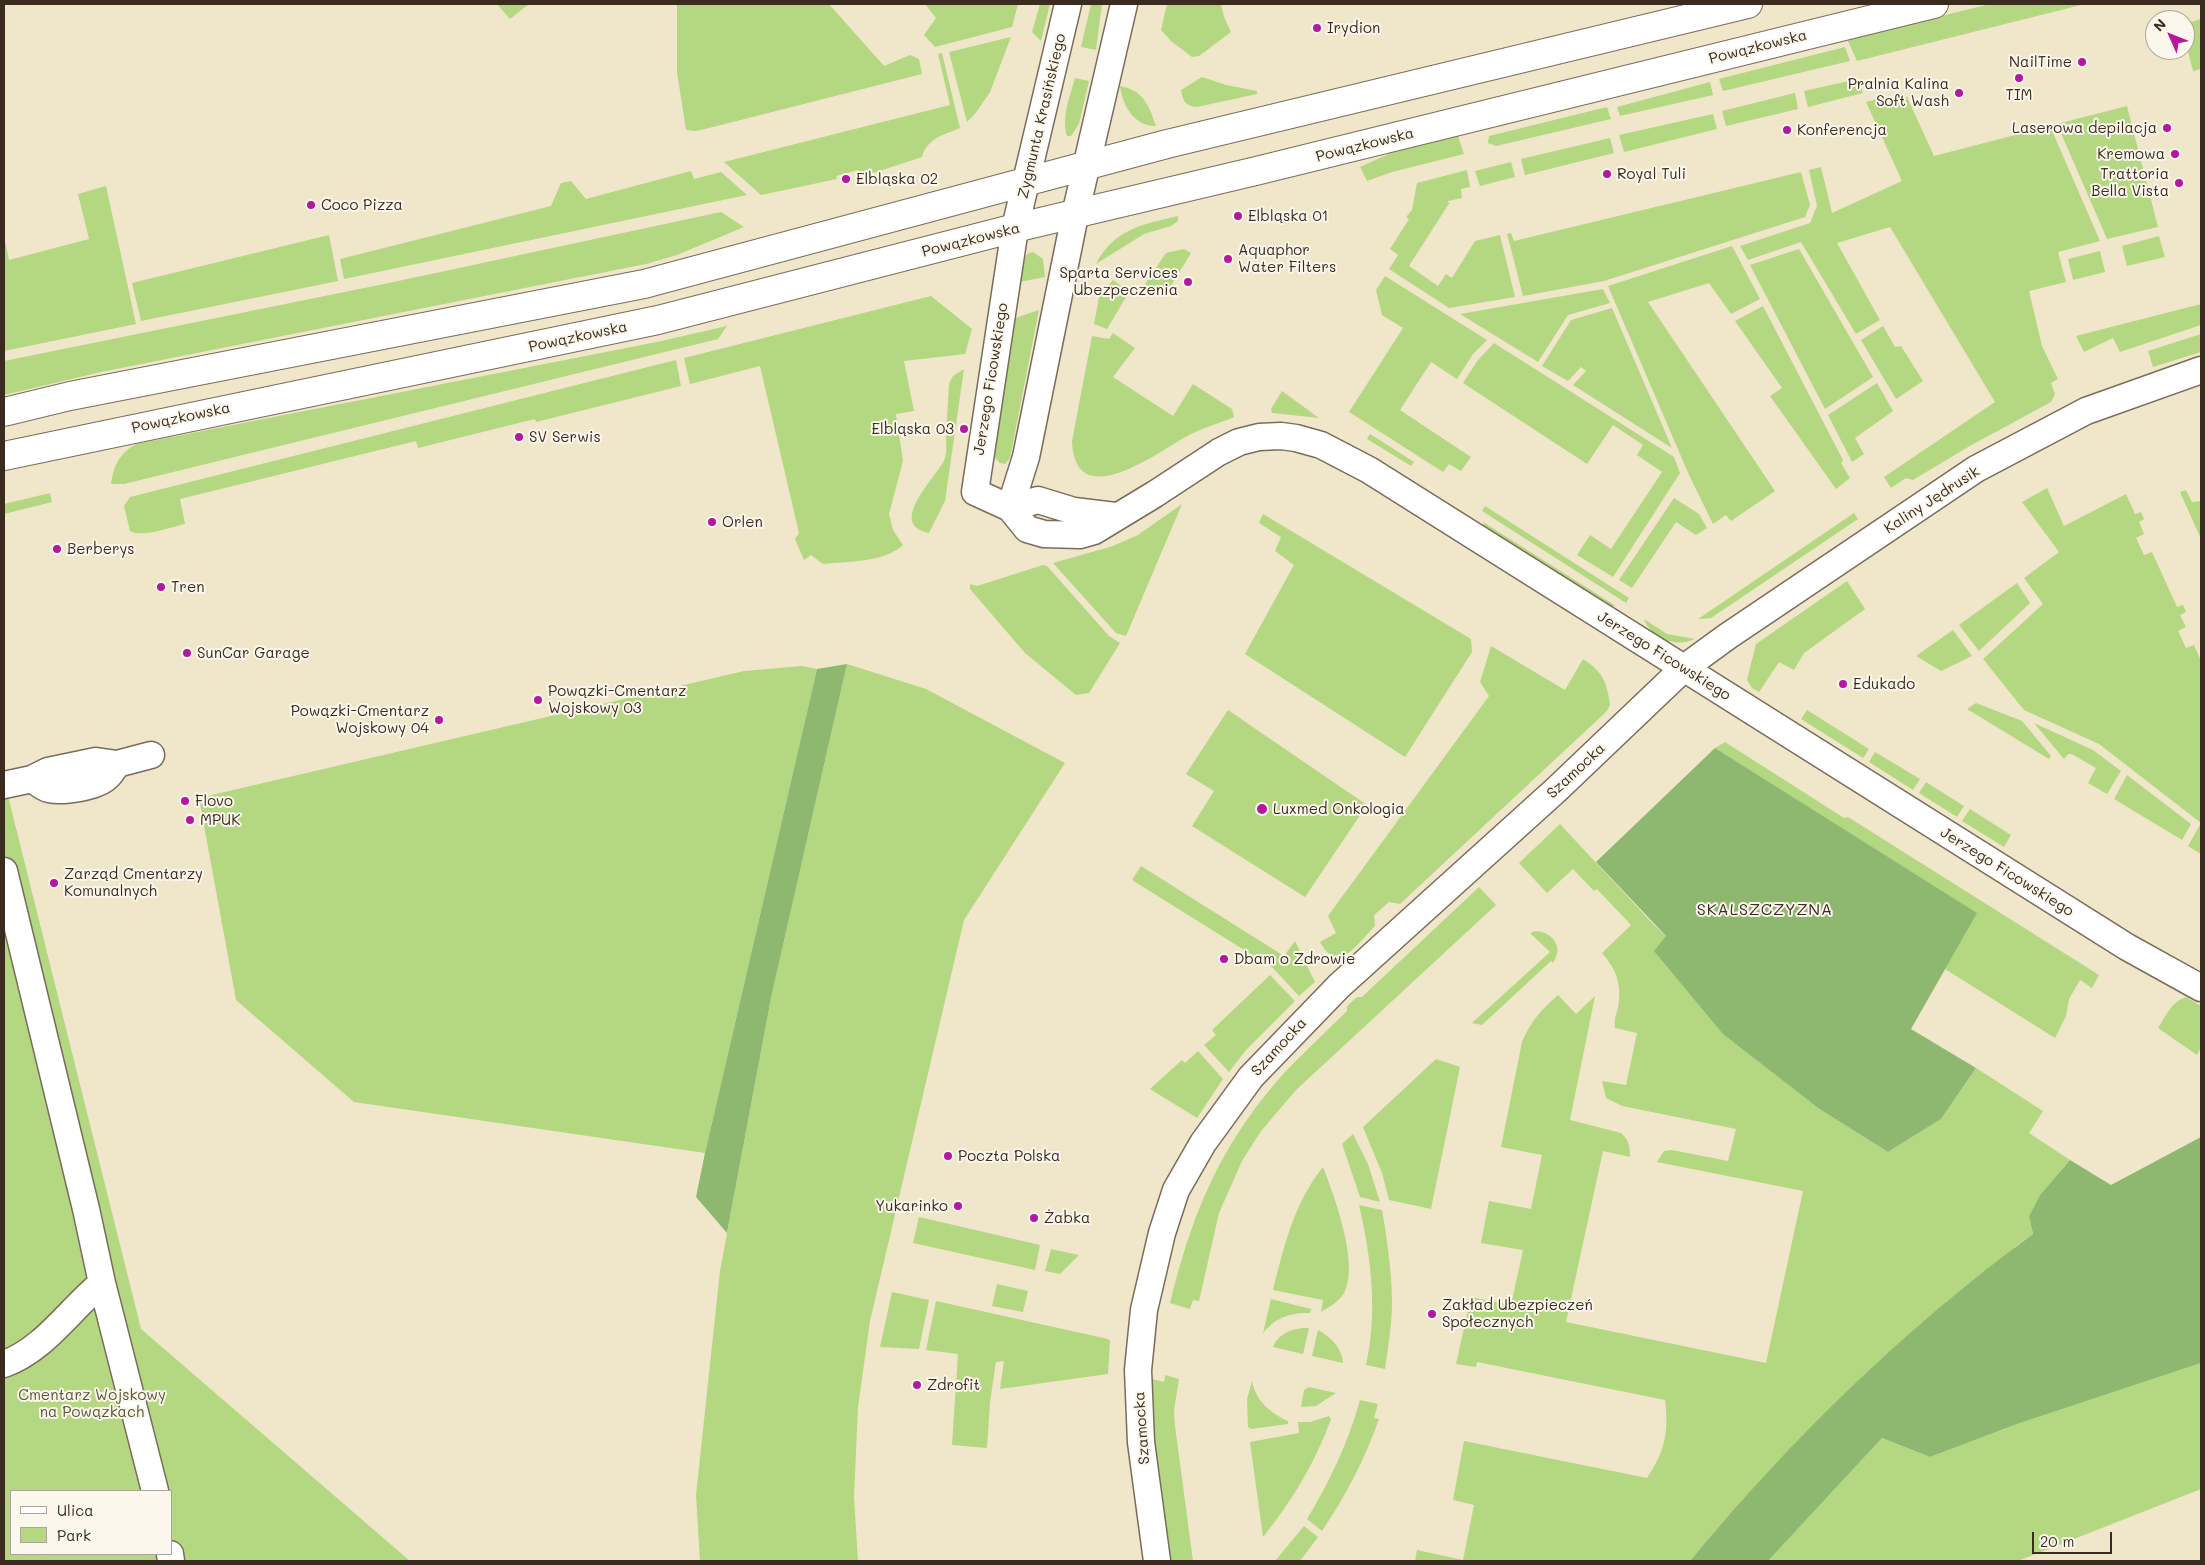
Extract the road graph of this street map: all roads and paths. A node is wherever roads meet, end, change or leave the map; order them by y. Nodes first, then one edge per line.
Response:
1 (1068, 4) edge
2 (1124, 4) edge
3 (1748, 4) edge
4 (1934, 4) edge
5 (1088, 164) junction
6 (1026, 181) junction
7 (1075, 215) junction
8 (1016, 228) junction
9 (2201, 370) edge
10 (4, 412) edge
11 (4, 456) edge
12 (1010, 508) junction
13 (1684, 668) junction
14 (151, 755) dead end
15 (4, 785) edge
16 (4, 871) edge
17 (2201, 988) edge
18 (102, 1283) junction
19 (4, 1364) edge
20 (155, 1490) edge
21 (1157, 1561) edge

1 - 6 street, Zygmunta Krasińskiego
2 - 5 street
3 - 5 main road
4 - 7 main road, Powązkowska
5 - 6 main road
5 - 7 street
6 - 8 street, Zygmunta Krasińskiego
6 - 10 main road
7 - 8 main road, Powązkowska
7 - 12 street
8 - 11 main road, Powązkowska
8 - 12 street, Jerzego Ficowskiego
9 - 13 street, Kaliny Jędrusik
12 - 13 street, Jerzego Ficowskiego
13 - 17 street, Jerzego Ficowskiego
13 - 21 street, Szamocka
14 - 15 street
16 - 18 street
18 - 19 street
18 - 20 street

